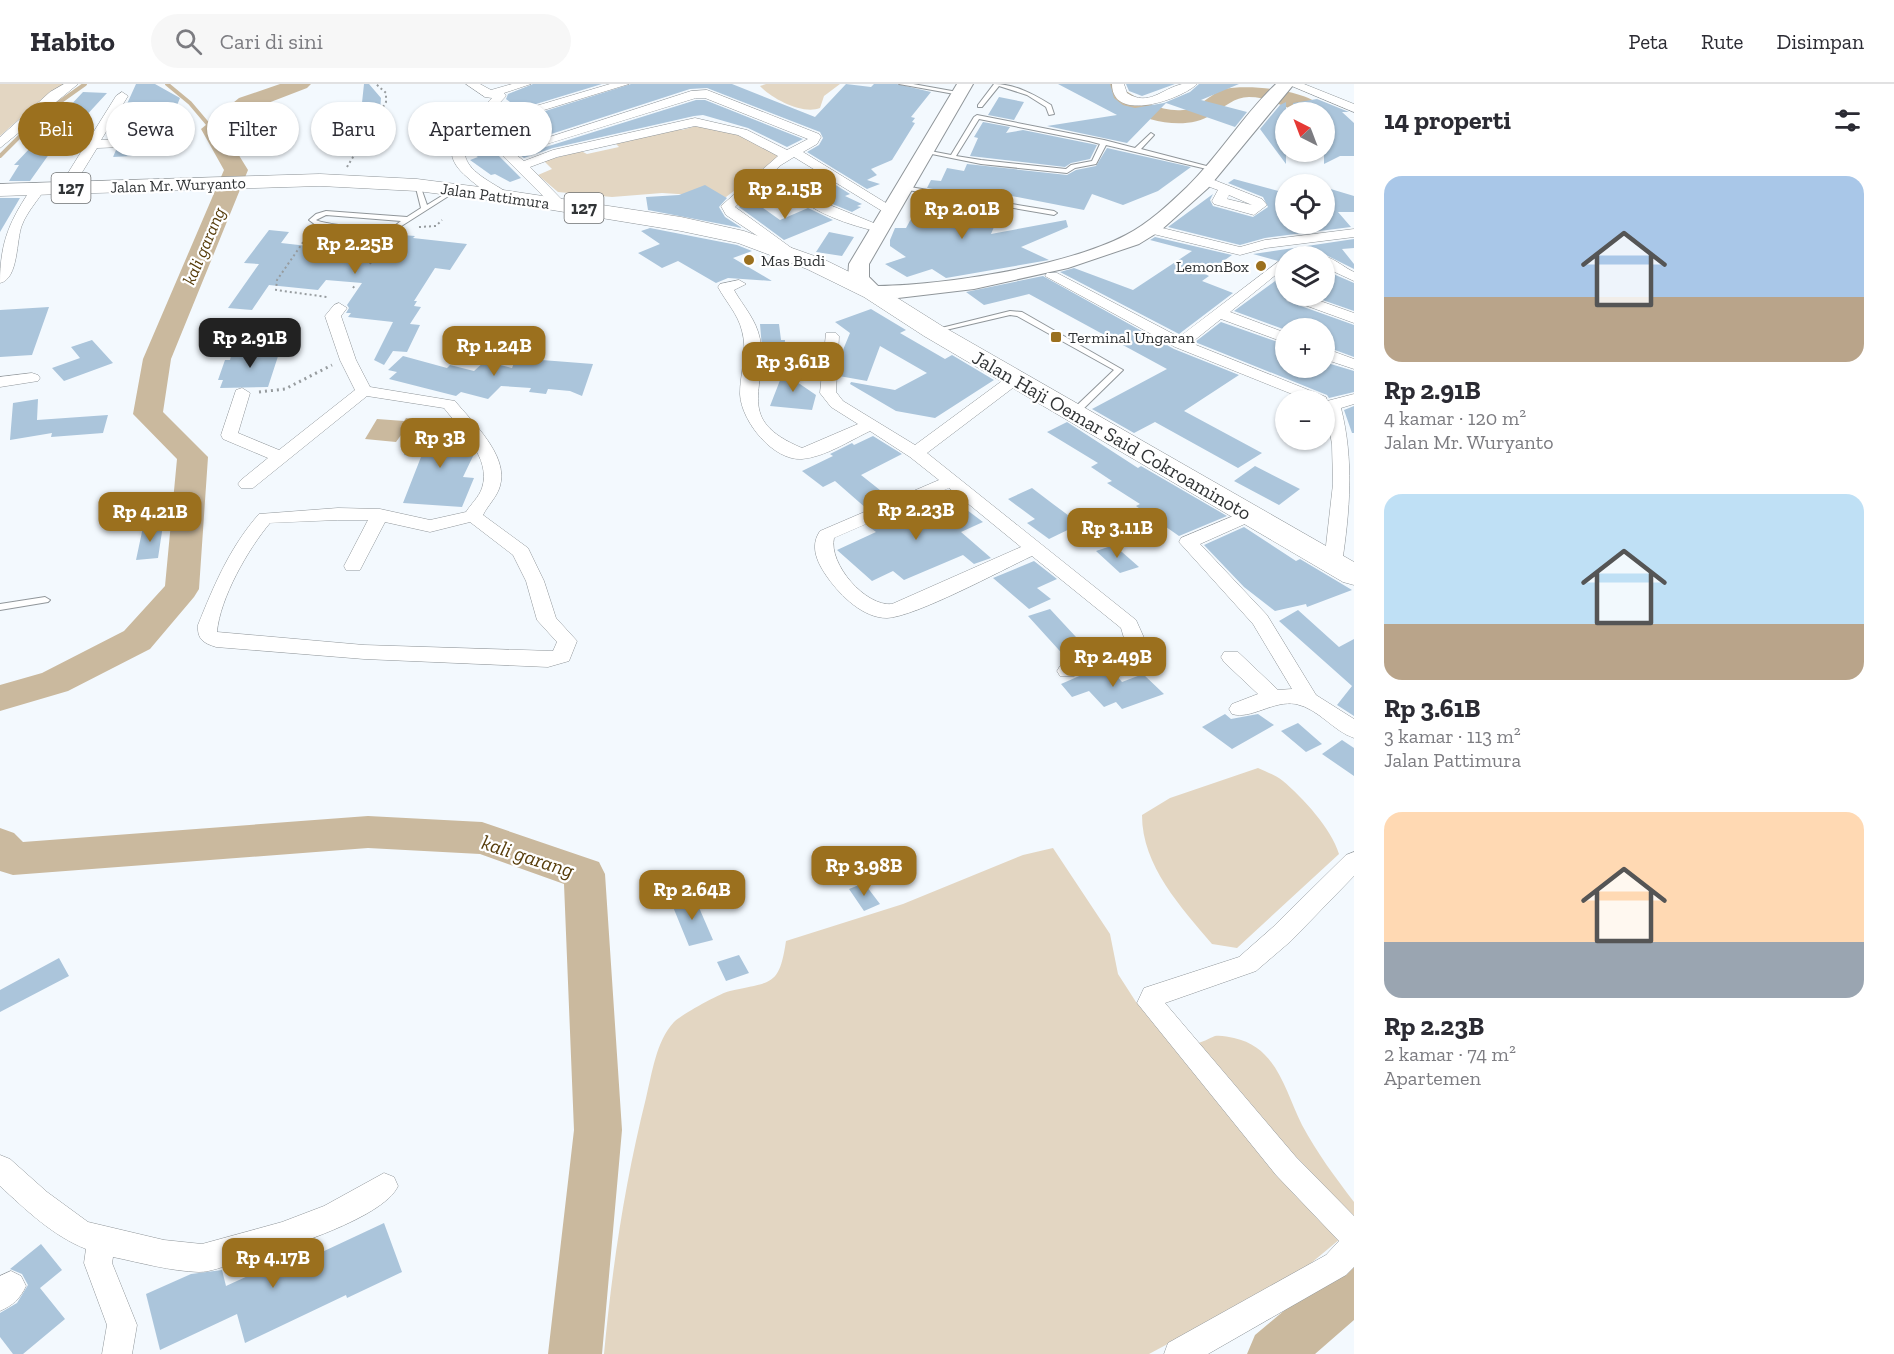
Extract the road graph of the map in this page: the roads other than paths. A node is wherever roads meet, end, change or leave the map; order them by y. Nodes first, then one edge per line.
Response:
1 (72, 84) edge
2 (472, 84) edge
3 (525, 84) edge
4 (623, 84) edge
5 (902, 84) edge
6 (998, 84) edge
7 (1118, 84) edge
8 (1191, 84) edge
9 (1293, 84) edge
10 (963, 88) edge
11 (1277, 92) edge
12 (489, 94) junction
13 (122, 96) dead end
14 (494, 102) edge
15 (552, 105) edge
16 (980, 106) dead end
17 (1354, 108) edge
18 (1051, 114) dead end
19 (1151, 135) dead end
20 (94, 142) edge
21 (1104, 142) junction
22 (0, 144) edge
23 (1137, 150) junction
24 (925, 152) junction
25 (790, 154) junction
26 (86, 156) edge
27 (456, 156) edge
28 (953, 156) junction
29 (522, 166) junction
30 (1209, 174) junction
31 (784, 177) dead end
32 (284, 181) joint
33 (417, 185) junction
34 (904, 188) junction
35 (38, 189) junction
36 (65, 189) junction
37 (1225, 189) dead end
38 (0, 190) edge
39 (454, 190) junction
40 (503, 196) junction
41 (559, 204) junction
42 (424, 207) junction
43 (892, 211) junction
44 (1054, 213) dead end
45 (405, 219) junction
46 (879, 228) junction
47 (1150, 229) junction
48 (1347, 234) edge
49 (1304, 241) junction
50 (1310, 246) edge
51 (792, 255) junction
52 (815, 264) junction
53 (859, 264) junction
54 (1275, 268) edge
55 (1335, 268) edge
56 (1052, 276) dead end
57 (1354, 278) edge
58 (0, 279) edge
59 (1258, 282) junction
60 (739, 284) dead end
61 (1275, 289) edge
62 (872, 292) junction
63 (336, 303) road end
64 (1321, 306) edge
65 (1219, 313) junction
66 (1354, 318) edge
67 (933, 332) junction
68 (1275, 335) edge
69 (831, 336) dead end
70 (1180, 344) junction
71 (1335, 357) edge
72 (1354, 364) edge
73 (33, 378) dead end
74 (1016, 378) junction
75 (0, 382) edge
76 (364, 390) junction
77 (1294, 390) edge
78 (242, 393) road end
79 (1354, 399) edge
80 (1335, 402) edge
81 (1075, 412) junction
82 (1335, 423) edge
83 (870, 425) junction
84 (916, 453) junction
85 (282, 458) junction
86 (949, 482) junction
87 (247, 484) dead end
88 (380, 515) junction
89 (1250, 515) junction
90 (473, 516) junction
91 (1034, 548) junction
92 (353, 566) dead end
93 (1344, 569) edge
94 (45, 600) dead end
95 (0, 607) edge
96 (1231, 657) dead end
97 (1067, 671) dead end
98 (1272, 696) junction
99 (1308, 699) junction
100 (1239, 709) dead end
101 (1354, 730) edge
102 (1354, 861) edge
103 (0, 1168) edge
104 (384, 1186) dead end
105 (1354, 1236) edge
106 (102, 1241) junction
107 (1354, 1246) edge
108 (117, 1354) edge
109 (1179, 1354) edge

1 - 22 street
2 - 12 street
3 - 12 street
4 - 15 street
5 - 10 lane
6 - 16 lane
6 - 18 lane
7 - 8 street
9 - 17 street
10 - 24 main road
11 - 30 main road
12 - 14 street
13 - 20 street
19 - 23 lane
21 - 23 lane
21 - 28 lane
21 - 28 lane
23 - 30 lane
24 - 28 lane
24 - 34 main road
25 - 29 street
25 - 29 street
25 - 43 street
25 - 51 street
26 - 36 street
27 - 40 street
29 - 41 street
30 - 37 street
30 - 47 main road
31 - 46 street
32 - 33 main road, Jalan Pattimura / 127
32 - 36 main road, Jalan Mr. Wuryanto / 127
33 - 39 main road, Jalan Pattimura / 127
33 - 42 lane
34 - 43 main road
34 - 44 lane
35 - 36 main road, Jalan Mr. Wuryanto / 127
35 - 38 main road, Jalan Mr. Wuryanto / 127
35 - 58 street
39 - 40 main road, Jalan Pattimura / 127
39 - 42 lane
40 - 41 main road, Jalan Pattimura / 127
41 - 51 main road, Jalan Pattimura / 127
42 - 45 lane
43 - 46 main road
45 - 45 lane
46 - 53 main road
47 - 49 street
47 - 62 main road
48 - 49 street
49 - 50 street
51 - 52 main road, Jalan Pattimura / 127
52 - 53 main road
52 - 62 main road, Jalan Pattimura / 127
53 - 62 main road
54 - 59 street
55 - 57 street
56 - 70 street
59 - 61 street
59 - 65 street
60 - 83 street
62 - 67 main road, Jalan Haji Oemar Said Cokroaminoto / 127
63 - 76 street
64 - 66 street
65 - 68 street
65 - 70 street
67 - 74 main road, Jalan Haji Oemar Said Cokroaminoto / 127
67 - 81 lane
69 - 83 street
70 - 77 street
71 - 72 street
73 - 75 street
74 - 81 main road, Jalan Haji Oemar Said Cokroaminoto / 127
74 - 84 street
76 - 85 street
76 - 90 street
78 - 85 street
79 - 80 street
81 - 89 main road, Jalan Haji Oemar Said Cokroaminoto / 127
82 - 93 street
83 - 84 street
84 - 86 street
85 - 87 street
86 - 91 street
86 - 91 street
88 - 90 street
88 - 90 street
88 - 92 street
89 - 93 main road, Jalan Haji Oemar Said Cokroaminoto / 127
89 - 99 street
91 - 97 street
94 - 95 lane
96 - 98 street
98 - 99 street
98 - 100 street
99 - 101 street
102 - 105 street
103 - 106 street
104 - 106 street
106 - 108 street
107 - 109 street

